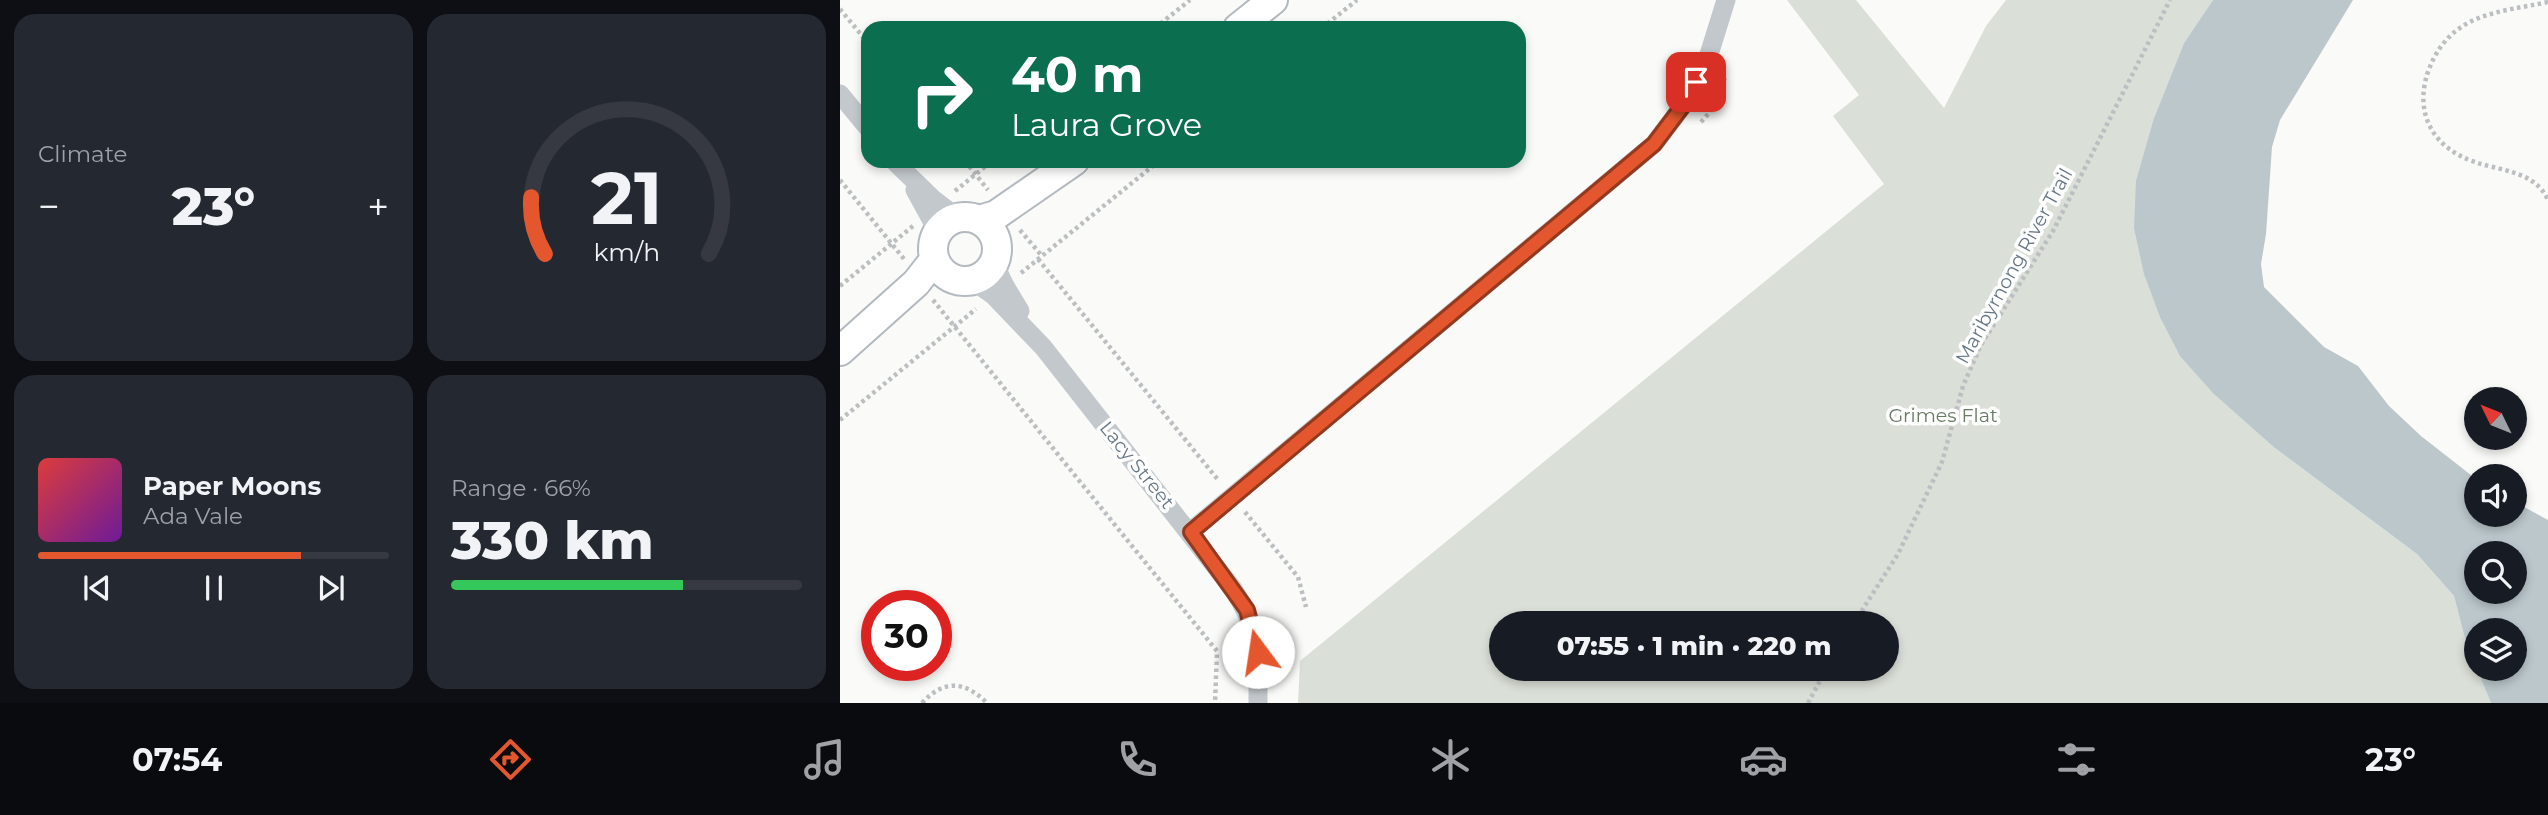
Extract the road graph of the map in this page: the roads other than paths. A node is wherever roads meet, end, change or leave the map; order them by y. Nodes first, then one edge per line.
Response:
1 (1273, 0) edge
2 (1726, 0) edge
3 (1247, 21) edge
4 (840, 94) edge
5 (861, 120) edge
6 (1065, 168) edge
7 (964, 262) junction
8 (840, 351) edge
9 (1191, 532) junction
10 (1258, 703) edge

1 - 3 street
2 - 9 street
4 - 5 street
6 - 7 street
7 - 8 street
7 - 9 street, Lacy Street
9 - 10 street, Lacy Street

